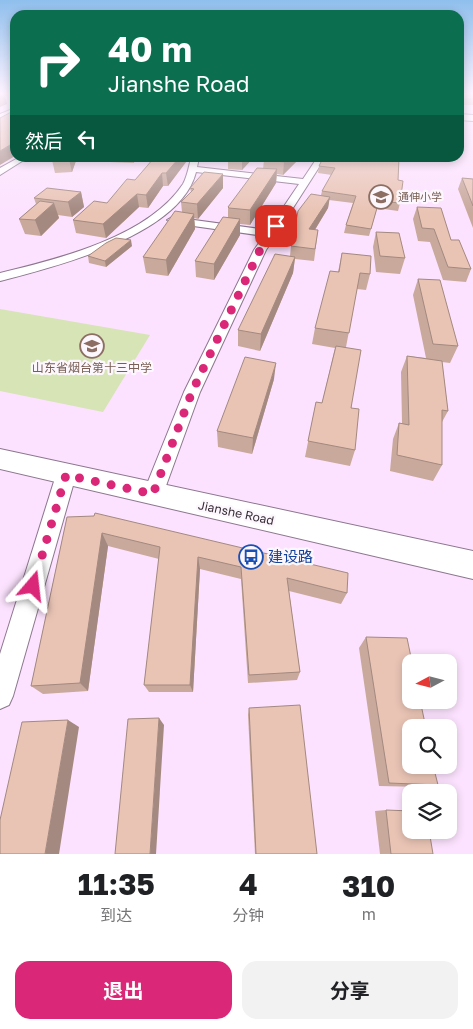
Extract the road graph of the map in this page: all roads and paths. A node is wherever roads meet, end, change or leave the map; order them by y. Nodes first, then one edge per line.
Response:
1 (16, 162) edge
2 (318, 162) edge
3 (194, 163) edge
4 (0, 171) edge
5 (305, 182) junction
6 (154, 218) junction
7 (271, 234) junction
8 (0, 277) edge
9 (0, 459) edge
10 (66, 475) junction
11 (153, 494) junction
12 (473, 565) edge
13 (0, 696) edge

1 - 4 street
2 - 5 street
3 - 5 street
3 - 6 street
5 - 7 street
6 - 7 street
6 - 8 street
7 - 11 street
9 - 10 street, Jianshe Road
10 - 11 street, Jianshe Road
10 - 13 street
11 - 12 street, Jianshe Road

